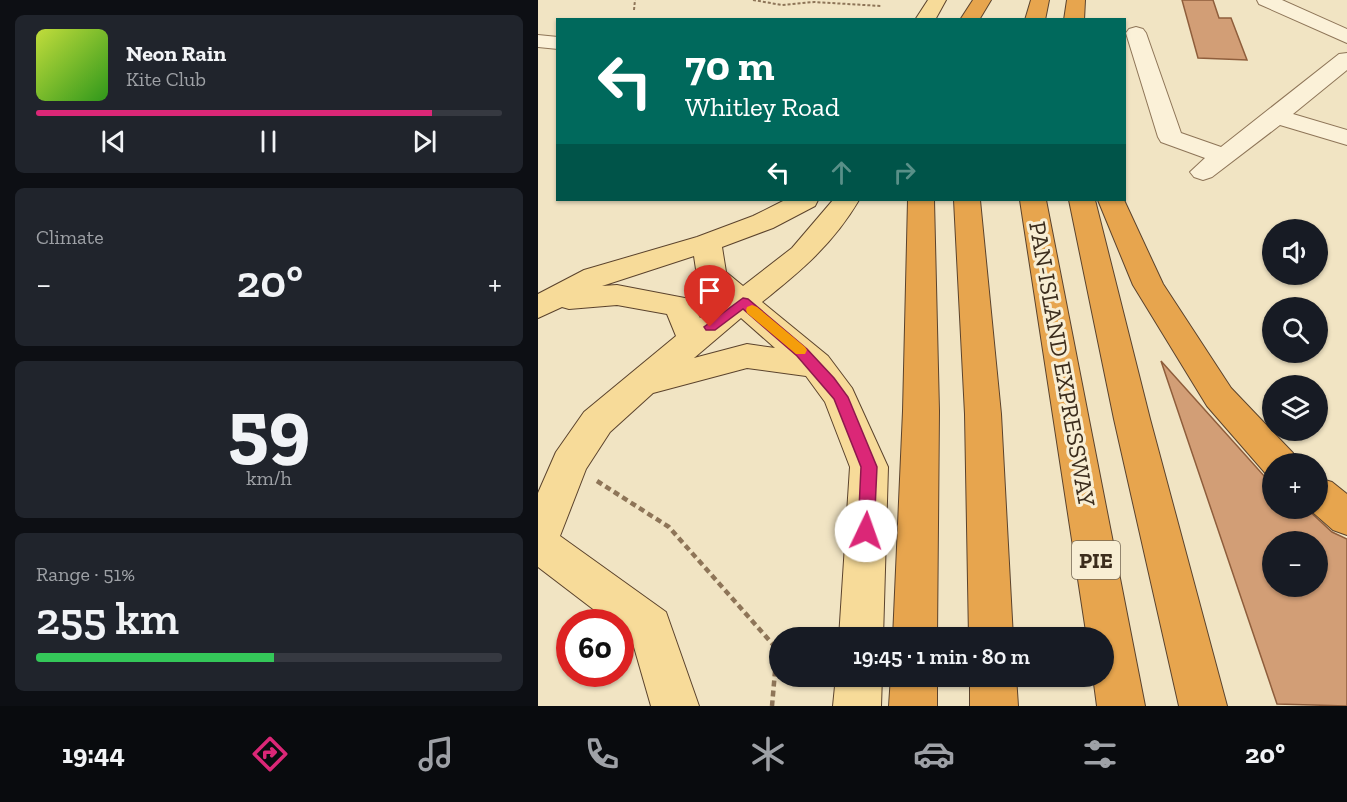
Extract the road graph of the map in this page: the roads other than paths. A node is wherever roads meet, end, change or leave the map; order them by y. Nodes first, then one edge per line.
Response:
1 (937, 0) edge
2 (982, 0) edge
3 (992, 0) edge
4 (1040, 0) edge
5 (1076, 0) edge
6 (1266, 0) edge
7 (926, 18) edge
8 (970, 18) edge
9 (988, 18) edge
10 (1036, 18) edge
11 (1074, 18) edge
12 (1136, 33) dead end
13 (1346, 37) edge
14 (538, 41) edge
15 (556, 43) edge
16 (1346, 59) edge
17 (1276, 116) junction
18 (1346, 138) edge
19 (1225, 157) junction
20 (1203, 172) dead end
21 (803, 201) edge
22 (845, 201) edge
23 (922, 201) edge
24 (967, 201) edge
25 (1033, 201) edge
26 (1082, 201) edge
27 (1111, 201) edge
28 (707, 243) junction
29 (542, 302) edge
30 (743, 302) junction
31 (694, 339) junction
32 (816, 365) junction
33 (638, 385) junction
34 (1270, 453) edge
35 (553, 466) edge
36 (1328, 503) edge
37 (1346, 518) edge
38 (538, 542) edge
39 (861, 627) edge
40 (915, 627) edge
41 (991, 627) edge
42 (858, 687) edge
43 (914, 687) edge
44 (993, 687) edge
45 (675, 706) edge
46 (857, 706) edge
47 (913, 706) edge
48 (994, 706) edge
49 (1121, 706) edge
50 (1203, 706) edge

1 - 7 main road
2 - 8 highway
3 - 9 highway
4 - 10 highway
5 - 11 highway
6 - 13 street
12 - 19 street
14 - 15 street
16 - 17 street
17 - 18 street
17 - 19 street
19 - 20 street
21 - 28 main road
22 - 30 main road
23 - 40 highway
24 - 41 highway
25 - 49 highway, PAN-ISLAND EXPRESSWAY / PIE
26 - 50 highway
27 - 34 highway
28 - 29 main road
28 - 30 main road
29 - 31 main road
30 - 31 main road
30 - 32 main road
31 - 33 main road
32 - 33 main road
32 - 39 main road
33 - 35 main road
35 - 38 main road
36 - 37 highway
38 - 45 main road
42 - 46 main road
43 - 47 highway
44 - 48 highway

